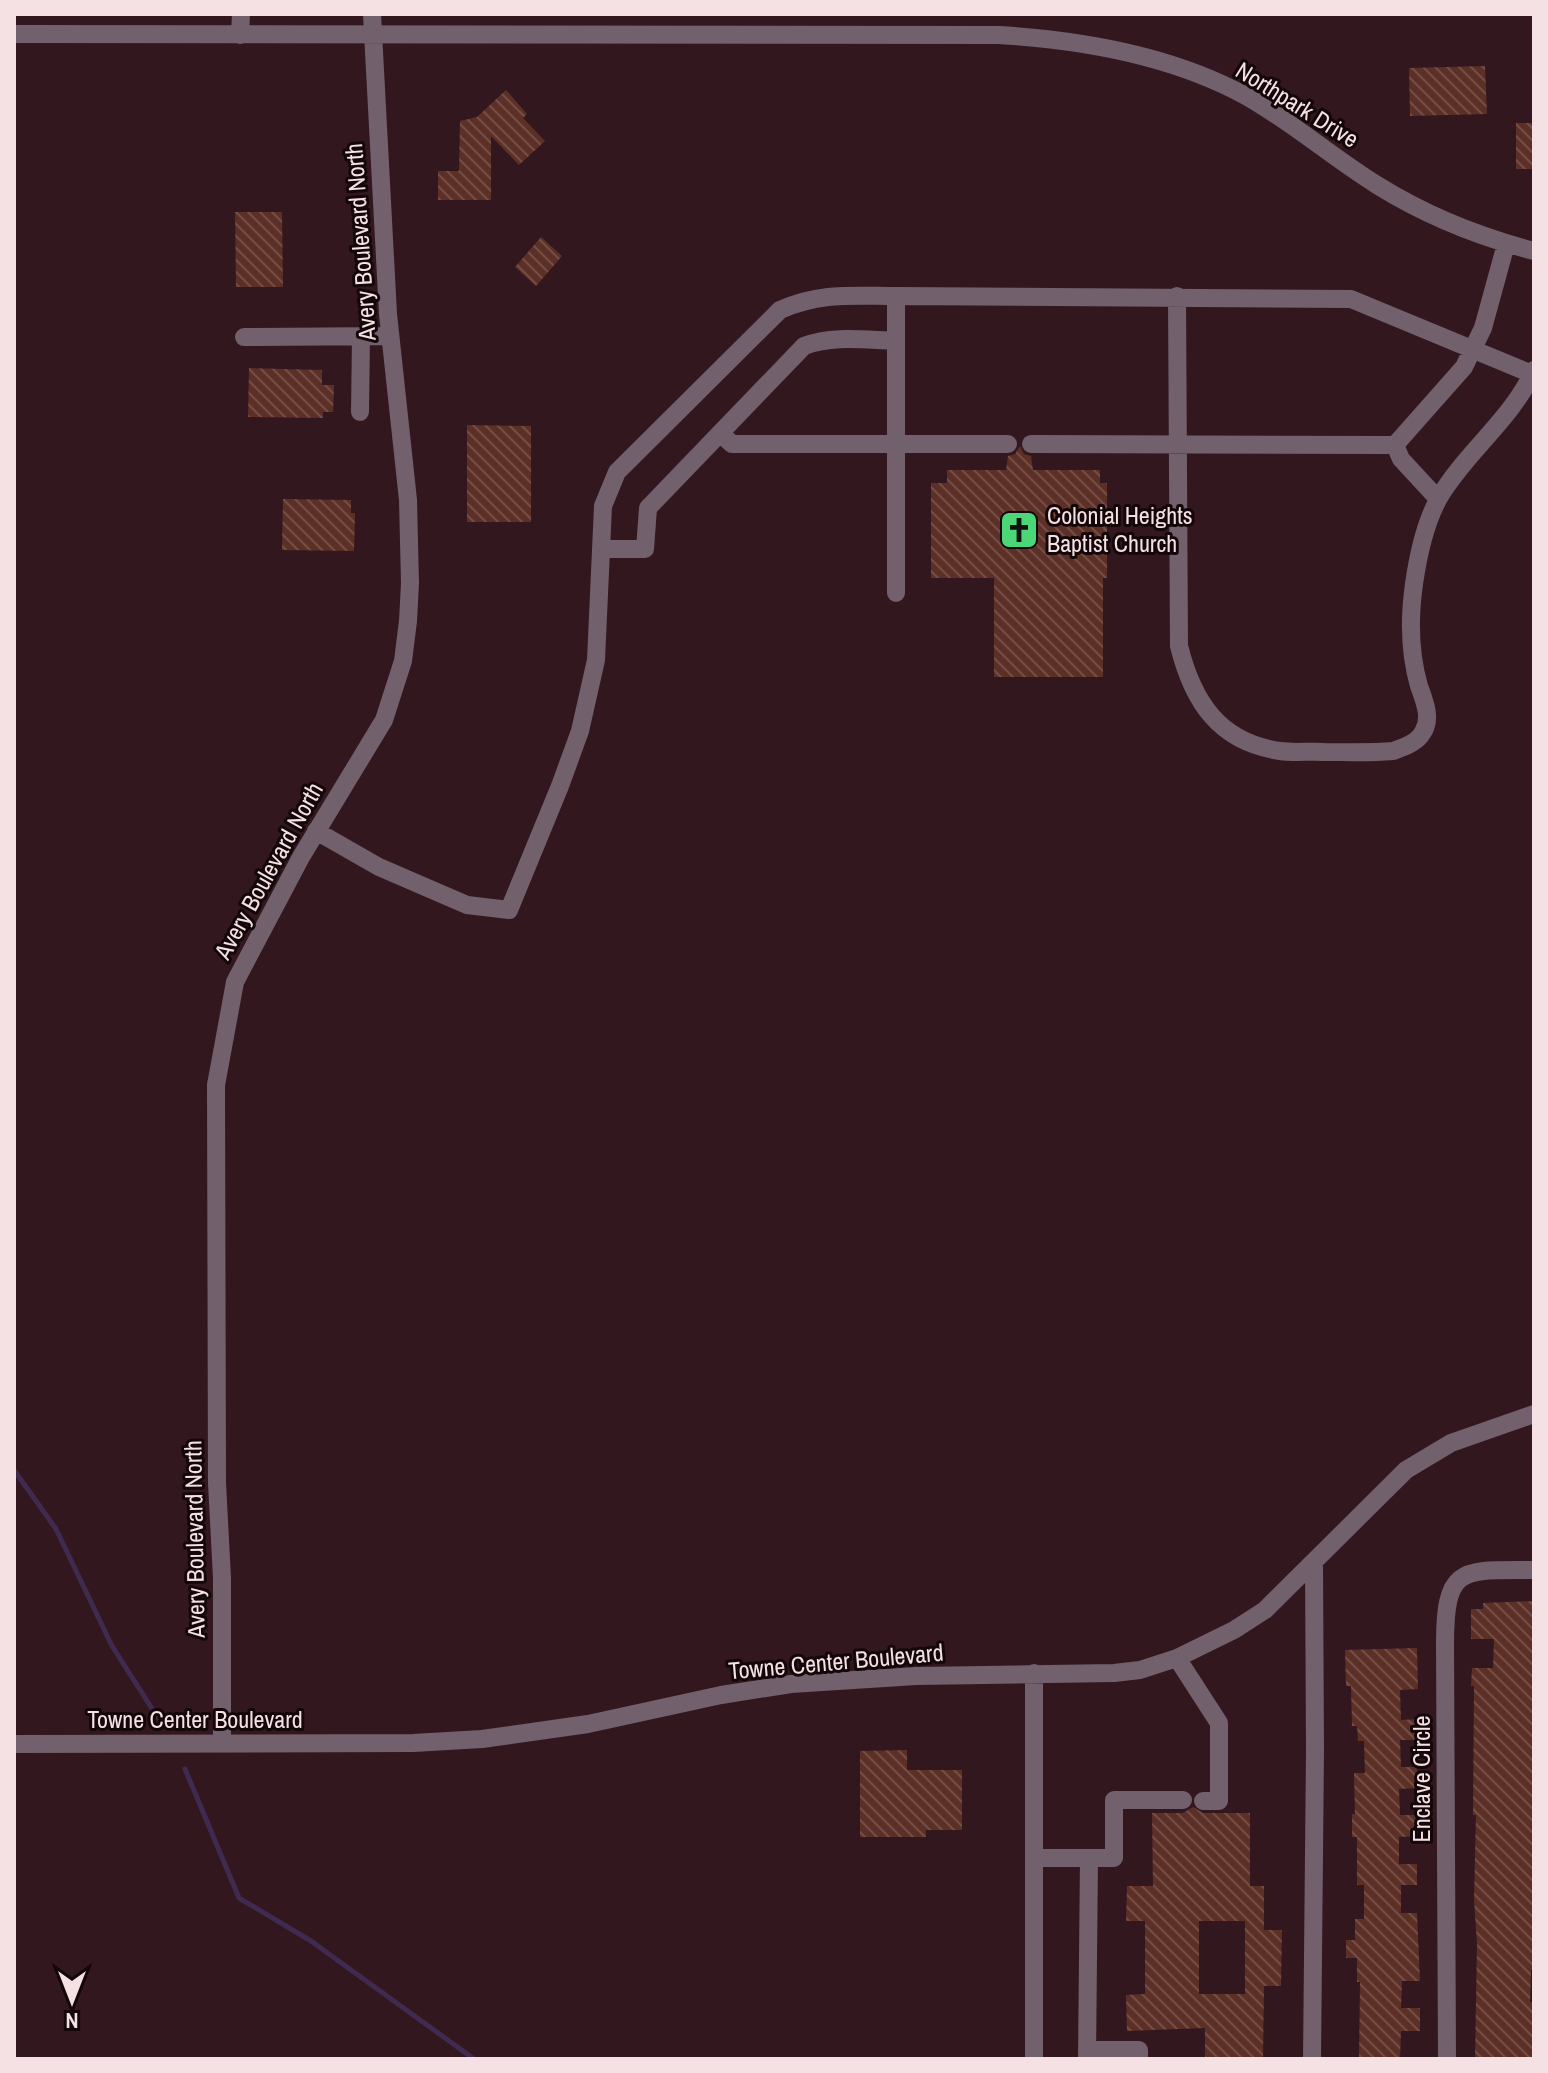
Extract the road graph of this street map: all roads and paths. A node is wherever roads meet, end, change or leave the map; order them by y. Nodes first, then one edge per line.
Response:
1 (241, 14) edge
2 (372, 14) edge
3 (14, 34) edge
4 (240, 35) junction
5 (372, 36) junction
6 (1506, 244) junction
7 (1534, 251) edge
8 (896, 296) junction
9 (1177, 296) junction
10 (361, 336) junction
11 (390, 336) junction
12 (244, 337) dead end
13 (895, 341) junction
14 (1473, 347) junction
15 (1533, 372) edge
16 (360, 412) dead end
17 (720, 433) junction
18 (895, 444) junction
19 (1008, 444) dead end
20 (1031, 444) dead end
21 (1178, 445) junction
22 (1395, 445) junction
23 (1438, 499) junction
24 (602, 549) junction
25 (896, 593) dead end
26 (316, 831) junction
27 (1534, 1414) edge
28 (1314, 1564) junction
29 (1534, 1570) edge
30 (1177, 1658) junction
31 (1034, 1673) junction
32 (222, 1743) junction
33 (14, 1744) edge
34 (1183, 1800) dead end
35 (1203, 1801) dead end
36 (1034, 1858) junction
37 (1089, 1858) junction
38 (1087, 2054) edge
39 (1034, 2059) edge
40 (1139, 2059) edge
41 (1312, 2059) edge
42 (1447, 2059) edge

1 - 4 street
2 - 5 street, Avery Boulevard North
3 - 4 street, Northpark Drive
4 - 5 street, Northpark Drive
5 - 6 street, Northpark Drive
5 - 11 street, Avery Boulevard North
6 - 7 street, Northpark Drive
6 - 14 street
8 - 9 street
8 - 13 street
8 - 24 street
9 - 14 street
9 - 21 street
10 - 11 street
10 - 12 street
10 - 16 street
11 - 26 street, Avery Boulevard North
13 - 17 street
13 - 18 street
14 - 15 street
14 - 22 street
15 - 23 street
17 - 18 street
17 - 24 street
18 - 19 street
18 - 25 street
20 - 21 street
21 - 22 street
21 - 23 street
22 - 23 street
24 - 26 street
26 - 32 street, Avery Boulevard North
27 - 28 street, Towne Center Boulevard
28 - 30 street, Towne Center Boulevard
28 - 41 street
29 - 42 street, Enclave Circle
30 - 31 street, Towne Center Boulevard
30 - 35 street
31 - 32 street, Towne Center Boulevard
31 - 36 street
32 - 33 street, Towne Center Boulevard
34 - 37 street
36 - 37 street
36 - 39 street
37 - 38 street
38 - 40 street

